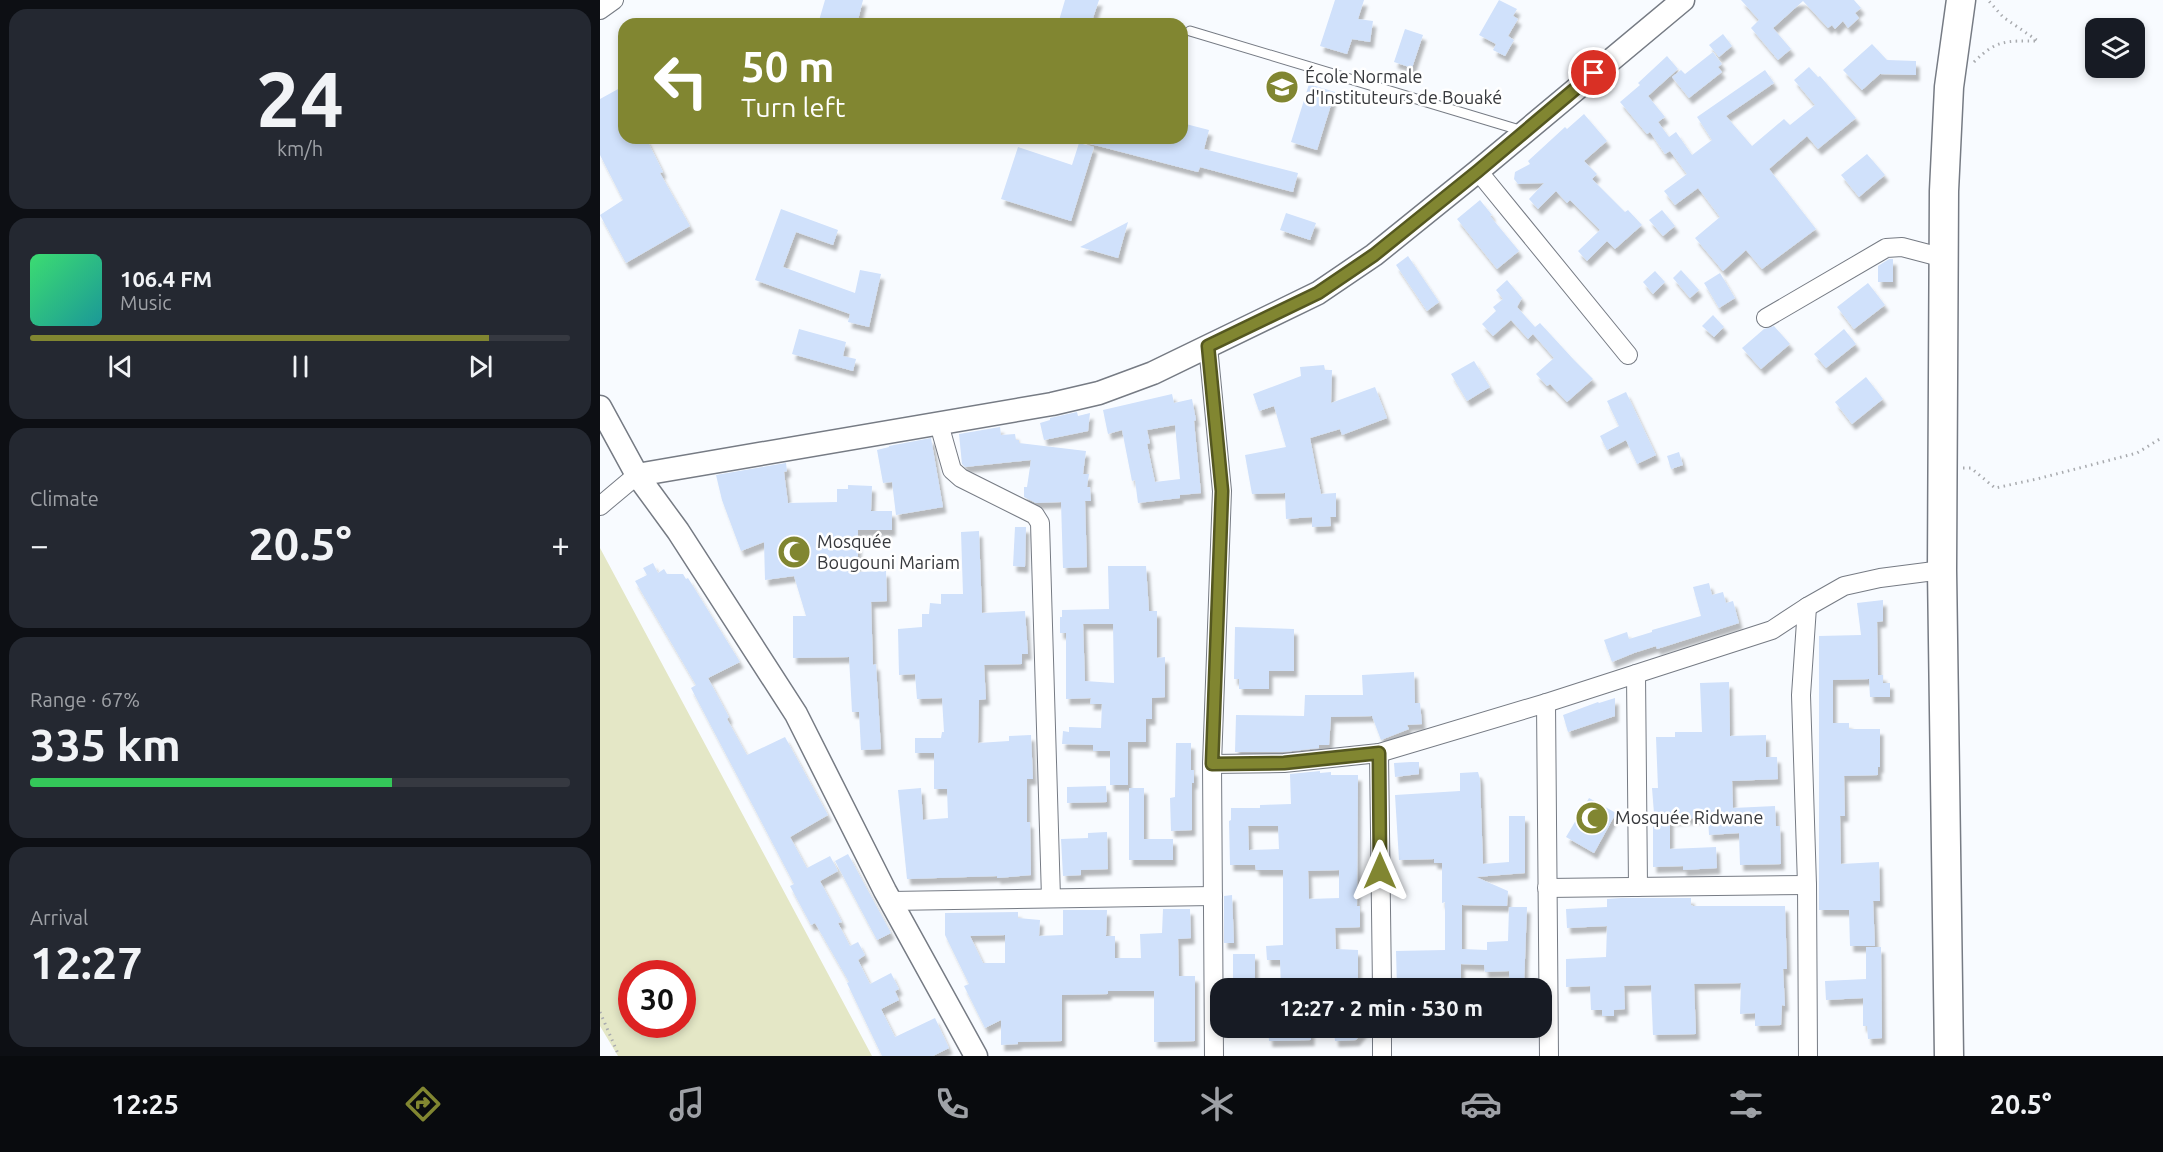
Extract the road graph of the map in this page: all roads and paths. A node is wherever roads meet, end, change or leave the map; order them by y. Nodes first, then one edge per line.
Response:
1 (614, 0) edge
2 (1683, 0) edge
3 (1961, 0) edge
4 (1988, 0) edge
5 (600, 10) edge
6 (1190, 31) dead end
7 (1949, 87) junction
8 (1524, 131) junction
9 (1478, 171) junction
10 (1944, 258) junction
11 (1766, 318) dead end
12 (1208, 346) junction
13 (1628, 355) dead end
14 (600, 408) edge
15 (939, 424) junction
16 (2163, 437) edge
17 (1944, 467) junction
18 (637, 475) junction
19 (600, 506) edge
20 (1942, 570) junction
21 (1808, 607) junction
22 (1636, 674) junction
23 (1546, 703) junction
24 (1379, 753) junction
25 (1212, 764) junction
26 (1807, 885) junction
27 (1638, 887) junction
28 (1547, 888) junction
29 (1213, 896) junction
30 (1051, 898) junction
31 (890, 901) junction
32 (1382, 978) edge
33 (600, 1012) edge
34 (1382, 1038) edge
35 (619, 1056) edge
36 (976, 1056) edge
37 (1214, 1056) edge
38 (1382, 1056) edge
39 (1549, 1056) edge
40 (1808, 1056) edge
41 (1949, 1056) edge

1 - 5 street
2 - 8 street
3 - 7 main road
4 - 7 path
6 - 8 lane
7 - 10 main road
8 - 9 street
9 - 12 street
9 - 13 street
10 - 11 street
10 - 17 main road
12 - 15 street
12 - 25 street
14 - 18 street
15 - 18 street
15 - 30 street
16 - 17 path
17 - 20 main road
18 - 19 street
18 - 31 street
20 - 21 street
20 - 41 main road
21 - 22 street
21 - 26 street
22 - 23 street
22 - 27 street
23 - 24 street
23 - 28 street
24 - 25 street
24 - 32 street
25 - 29 street
26 - 27 street
26 - 40 street
27 - 28 street
28 - 39 street
29 - 30 street
29 - 37 street
30 - 31 street
31 - 36 street
33 - 35 path
34 - 38 street

